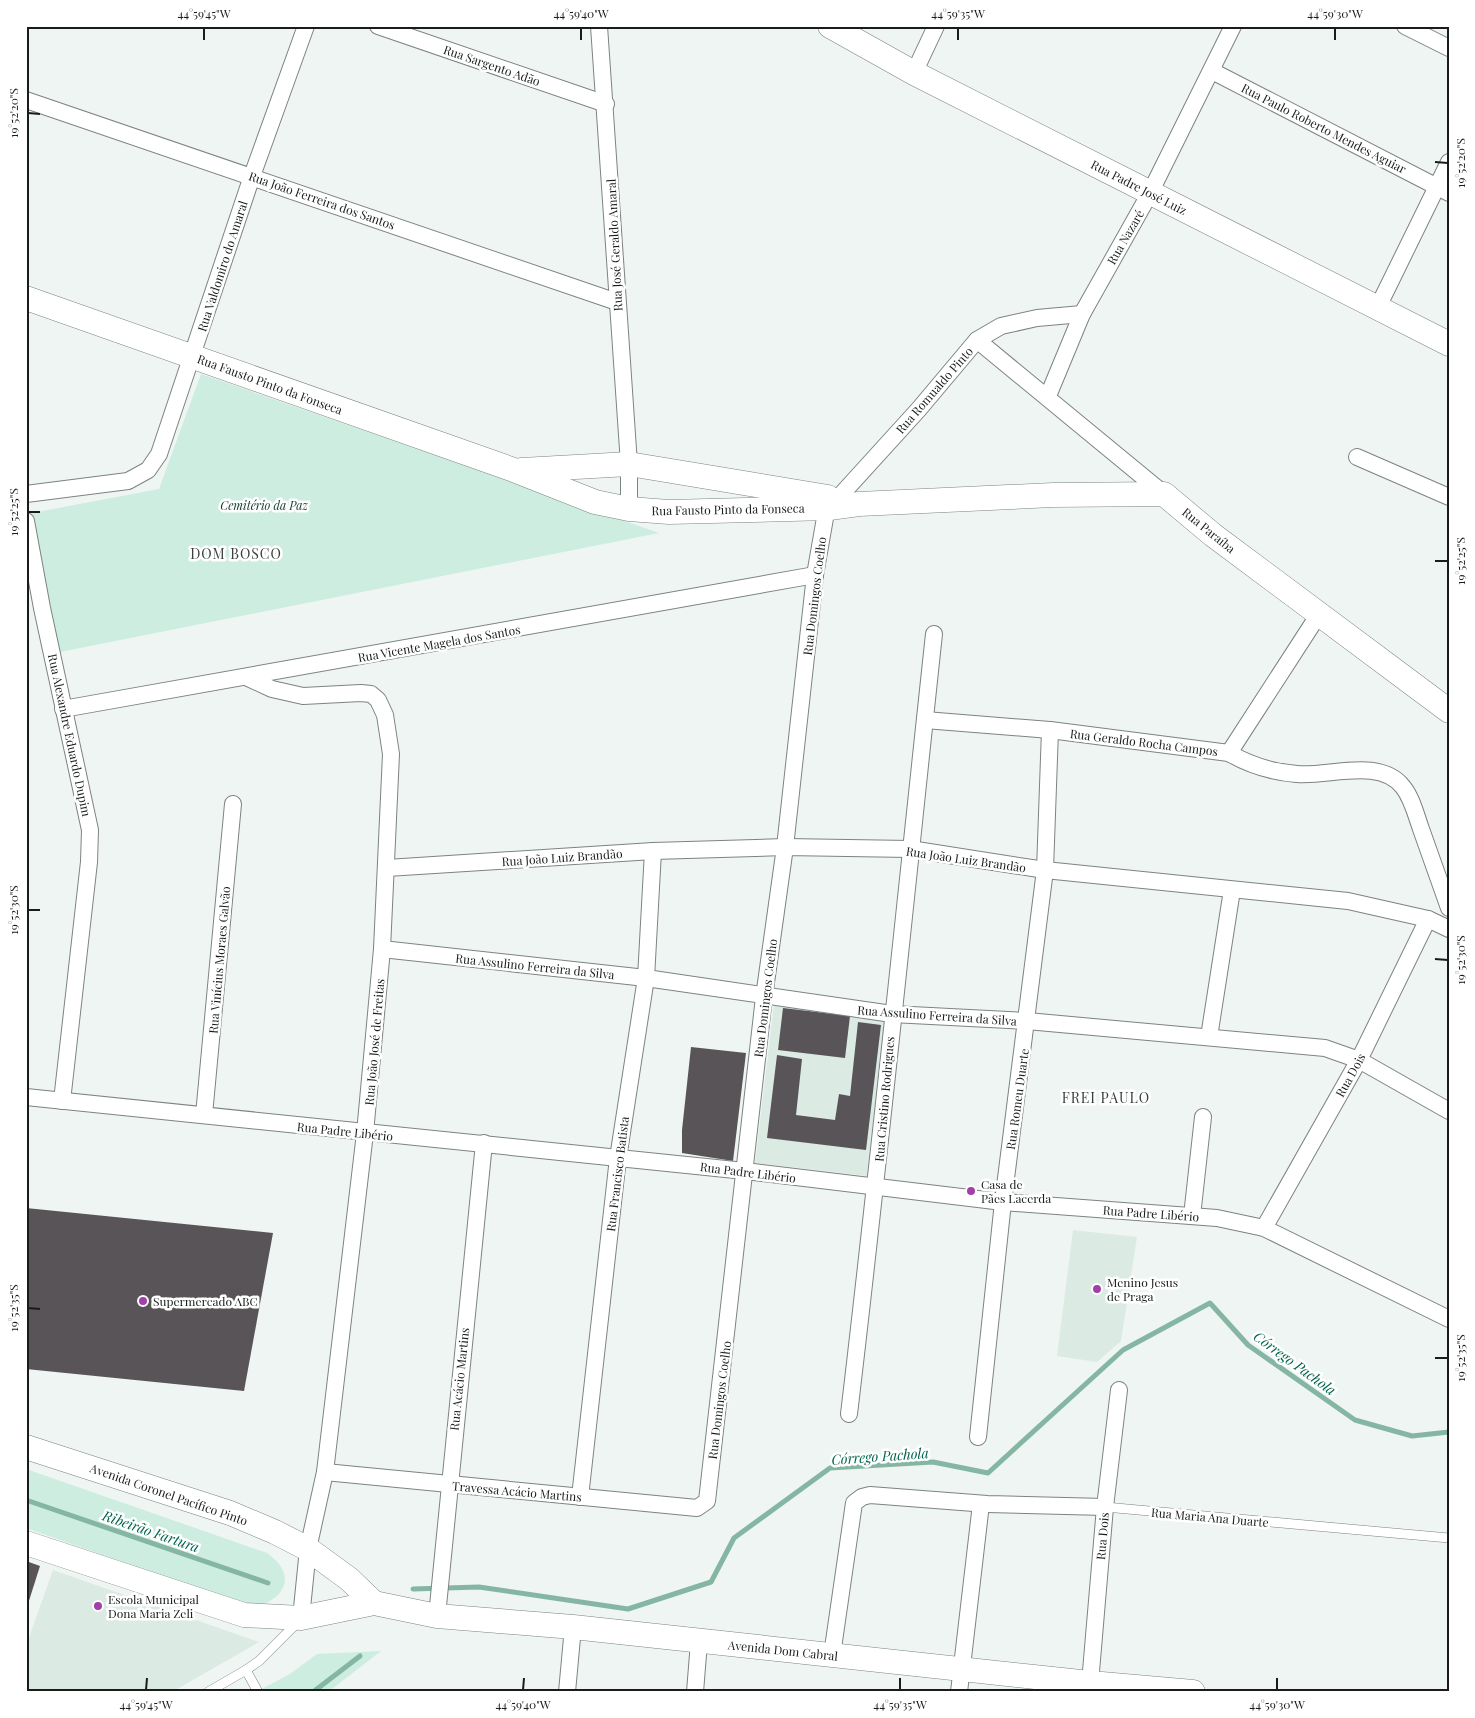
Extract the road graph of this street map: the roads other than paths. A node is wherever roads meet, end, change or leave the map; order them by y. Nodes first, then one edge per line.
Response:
1 (306, 26) edge
2 (378, 26) edge
3 (599, 26) edge
4 (830, 26) edge
5 (936, 26) edge
6 (1233, 26) edge
7 (1404, 26) edge
8 (1449, 48) edge
9 (1212, 71) junction
10 (914, 74) junction
11 (26, 100) edge
12 (606, 104) junction
13 (1449, 162) edge
14 (252, 176) junction
15 (1442, 189) edge
16 (1150, 193) junction
17 (26, 298) edge
18 (617, 302) junction
19 (1378, 307) junction
20 (1082, 314) junction
21 (977, 340) junction
22 (1449, 344) edge
23 (193, 356) junction
24 (1048, 396) junction
25 (1357, 457) dead end
26 (628, 464) junction
27 (514, 470) junction
28 (734, 482) junction
29 (26, 494) edge
30 (1164, 494) junction
31 (1449, 497) edge
32 (842, 504) junction
33 (629, 509) junction
34 (733, 510) junction
35 (26, 521) edge
36 (815, 575) junction
37 (34, 605) edge
38 (1319, 614) junction
39 (934, 634) dead end
40 (246, 678) junction
41 (63, 709) junction
42 (1449, 711) edge
43 (925, 720) junction
44 (1050, 730) junction
45 (1229, 753) junction
46 (234, 804) dead end
47 (785, 847) junction
48 (910, 849) junction
49 (653, 852) junction
50 (387, 868) junction
51 (1045, 870) junction
52 (1232, 890) junction
53 (1449, 908) edge
54 (1428, 919) junction
55 (1449, 929) edge
56 (382, 949) junction
57 (646, 978) junction
58 (764, 997) junction
59 (892, 1014) junction
60 (1027, 1021) junction
61 (1209, 1037) junction
62 (1359, 1060) junction
63 (26, 1097) edge
64 (62, 1101) junction
65 (1449, 1111) edge
66 (204, 1115) junction
67 (1203, 1117) dead end
68 (365, 1134) junction
69 (484, 1143) junction
70 (618, 1158) junction
71 (746, 1171) junction
72 (876, 1188) junction
73 (1003, 1202) junction
74 (1192, 1216) junction
75 (1264, 1228) junction
76 (1449, 1319) edge
77 (1119, 1390) dead end
78 (849, 1414) dead end
79 (978, 1437) dead end
80 (26, 1447) edge
81 (325, 1472) junction
82 (448, 1485) junction
83 (580, 1497) junction
84 (707, 1501) joint
85 (980, 1504) junction
86 (1105, 1507) junction
87 (1444, 1538) edge
88 (26, 1543) edge
89 (308, 1549) junction
90 (374, 1603) junction
91 (437, 1608) junction
92 (301, 1618) junction
93 (573, 1628) junction
94 (699, 1642) junction
95 (832, 1656) junction
96 (246, 1670) junction
97 (961, 1681) edge
98 (1090, 1683) junction
99 (208, 1692) edge
100 (258, 1692) edge
101 (567, 1692) edge
102 (694, 1692) edge
103 (1193, 1692) edge

1 - 14 street, Rua Valdomiro do Amaral
2 - 12 street, Rua Sargento Adão
3 - 12 street, Rua José Geraldo Amaral
4 - 10 street, Rua Padre José Luiz
5 - 10 street
6 - 9 street, Rua Nazaré
7 - 8 street
9 - 15 street, Rua Paulo Roberto Mendes Aguiar
9 - 16 street, Rua Nazaré
10 - 16 street, Rua Padre José Luiz
11 - 14 street, Rua João Ferreira dos Santos
12 - 18 street, Rua José Geraldo Amaral
13 - 15 street
14 - 18 street, Rua João Ferreira dos Santos
14 - 23 street, Rua Valdomiro do Amaral
15 - 19 street
16 - 19 street, Rua Padre José Luiz
16 - 20 street, Rua Nazaré
17 - 23 street, Rua Fausto Pinto da Fonseca
18 - 26 street, Rua José Geraldo Amaral
19 - 22 street, Rua Padre José Luiz
20 - 21 street, Rua Romualdo Pinto
20 - 24 street, Rua Nazaré
21 - 24 street, Rua Paraíba
21 - 32 street, Rua Romualdo Pinto
23 - 27 street, Rua Fausto Pinto da Fonseca
23 - 29 street, Rua Valdomiro do Amaral
24 - 30 street, Rua Paraíba
25 - 31 street
26 - 27 street, Rua Fausto Pinto da Fonseca
26 - 28 street, Rua Fausto Pinto da Fonseca
26 - 33 street, Rua José Geraldo Amaral
27 - 33 street, Rua Fausto Pinto da Fonseca
28 - 32 street, Rua Fausto Pinto da Fonseca
28 - 34 street
30 - 32 street, Rua Fausto Pinto da Fonseca
30 - 38 street, Rua Paraíba
32 - 34 street, Rua Fausto Pinto da Fonseca
32 - 36 street, Rua Domingos Coelho
33 - 34 street, Rua Fausto Pinto da Fonseca
35 - 37 street, Rua Alexandre Eduardo Dupim
36 - 40 street, Rua Vicente Magela dos Santos
36 - 47 street, Rua Domingos Coelho
37 - 41 street, Rua Alexandre Eduardo Dupim
38 - 42 street, Rua Paraíba
38 - 45 street
39 - 43 street, Rua Cristino Rodrigues
40 - 41 street, Rua Vicente Magela dos Santos
40 - 50 street, Rua João José de Freitas
41 - 64 street, Rua Alexandre Eduardo Dupim
43 - 44 street, Rua Geraldo Rocha Campos
43 - 48 street, Rua Cristino Rodrigues
44 - 45 street, Rua Geraldo Rocha Campos
44 - 51 street, Rua Romeu Duarte
45 - 53 street, Rua Geraldo Rocha Campos
46 - 66 street, Rua Vinícius Moraes Galvão
47 - 48 street, Rua João Luiz Brandão
47 - 49 street, Rua João Luiz Brandão
47 - 58 street, Rua Domingos Coelho
48 - 51 street, Rua João Luiz Brandão
48 - 59 street, Rua Cristino Rodrigues
49 - 50 street, Rua João Luiz Brandão
49 - 57 street, Rua Francisco Batista
50 - 56 street, Rua João José de Freitas
51 - 52 street, Rua João Luiz Brandão
51 - 60 street, Rua Romeu Duarte
52 - 54 street, Rua João Luiz Brandão
52 - 61 street
54 - 55 street, Rua João Luiz Brandão
54 - 62 street, Rua Dois
56 - 57 street, Rua Assulino Ferreira da Silva
56 - 68 street, Rua João José de Freitas
57 - 58 street, Rua Assulino Ferreira da Silva
57 - 70 street, Rua Francisco Batista
58 - 59 street, Rua Assulino Ferreira da Silva
58 - 71 street, Rua Domingos Coelho
59 - 60 street, Rua Assulino Ferreira da Silva
59 - 72 street, Rua Cristino Rodrigues
60 - 61 street, Rua Assulino Ferreira da Silva
60 - 73 street, Rua Romeu Duarte
61 - 62 street, Rua Assulino Ferreira da Silva
62 - 65 street, Rua Assulino Ferreira da Silva
62 - 75 street, Rua Dois
63 - 64 street, Rua Padre Libério
64 - 66 street, Rua Padre Libério
66 - 68 street, Rua Padre Libério
67 - 74 street
68 - 69 street, Rua Padre Libério
68 - 81 street, Rua João José de Freitas
69 - 70 street, Rua Padre Libério
69 - 82 street, Rua Acácio Martins
70 - 71 street, Rua Padre Libério
70 - 83 street, Rua Francisco Batista
71 - 72 street, Rua Padre Libério
71 - 84 street, Rua Domingos Coelho
72 - 73 street, Rua Padre Libério
72 - 78 street, Rua Cristino Rodrigues
73 - 74 street, Rua Padre Libério
73 - 79 street, Rua Romeu Duarte
74 - 75 street, Rua Padre Libério
75 - 76 street, Rua Padre Libério
77 - 86 street, Rua Dois
80 - 89 street, Avenida Coronel Pacífico Pinto
81 - 82 street, Travessa Acácio Martins
81 - 89 street, Rua João José de Freitas
82 - 83 street, Travessa Acácio Martins
82 - 91 street, Rua Acácio Martins
83 - 84 street, Travessa Acácio Martins
85 - 86 street, Rua Maria Ana Duarte
85 - 95 street, Rua Maria Ana Duarte
85 - 97 street
86 - 87 lane, Rua Maria Ana Duarte
86 - 98 street, Rua Dois
88 - 92 street
89 - 90 street, Avenida Coronel Pacífico Pinto
89 - 92 street, Rua João José de Freitas
90 - 91 street, Avenida Dom Cabral
90 - 92 street
91 - 93 street, Avenida Dom Cabral
92 - 96 lane
93 - 94 street, Avenida Dom Cabral
93 - 101 street
94 - 95 street, Avenida Dom Cabral
94 - 102 street
95 - 97 street, Avenida Dom Cabral
96 - 99 lane
96 - 100 lane
97 - 98 street, Avenida Dom Cabral
98 - 103 street, Avenida Dom Cabral

